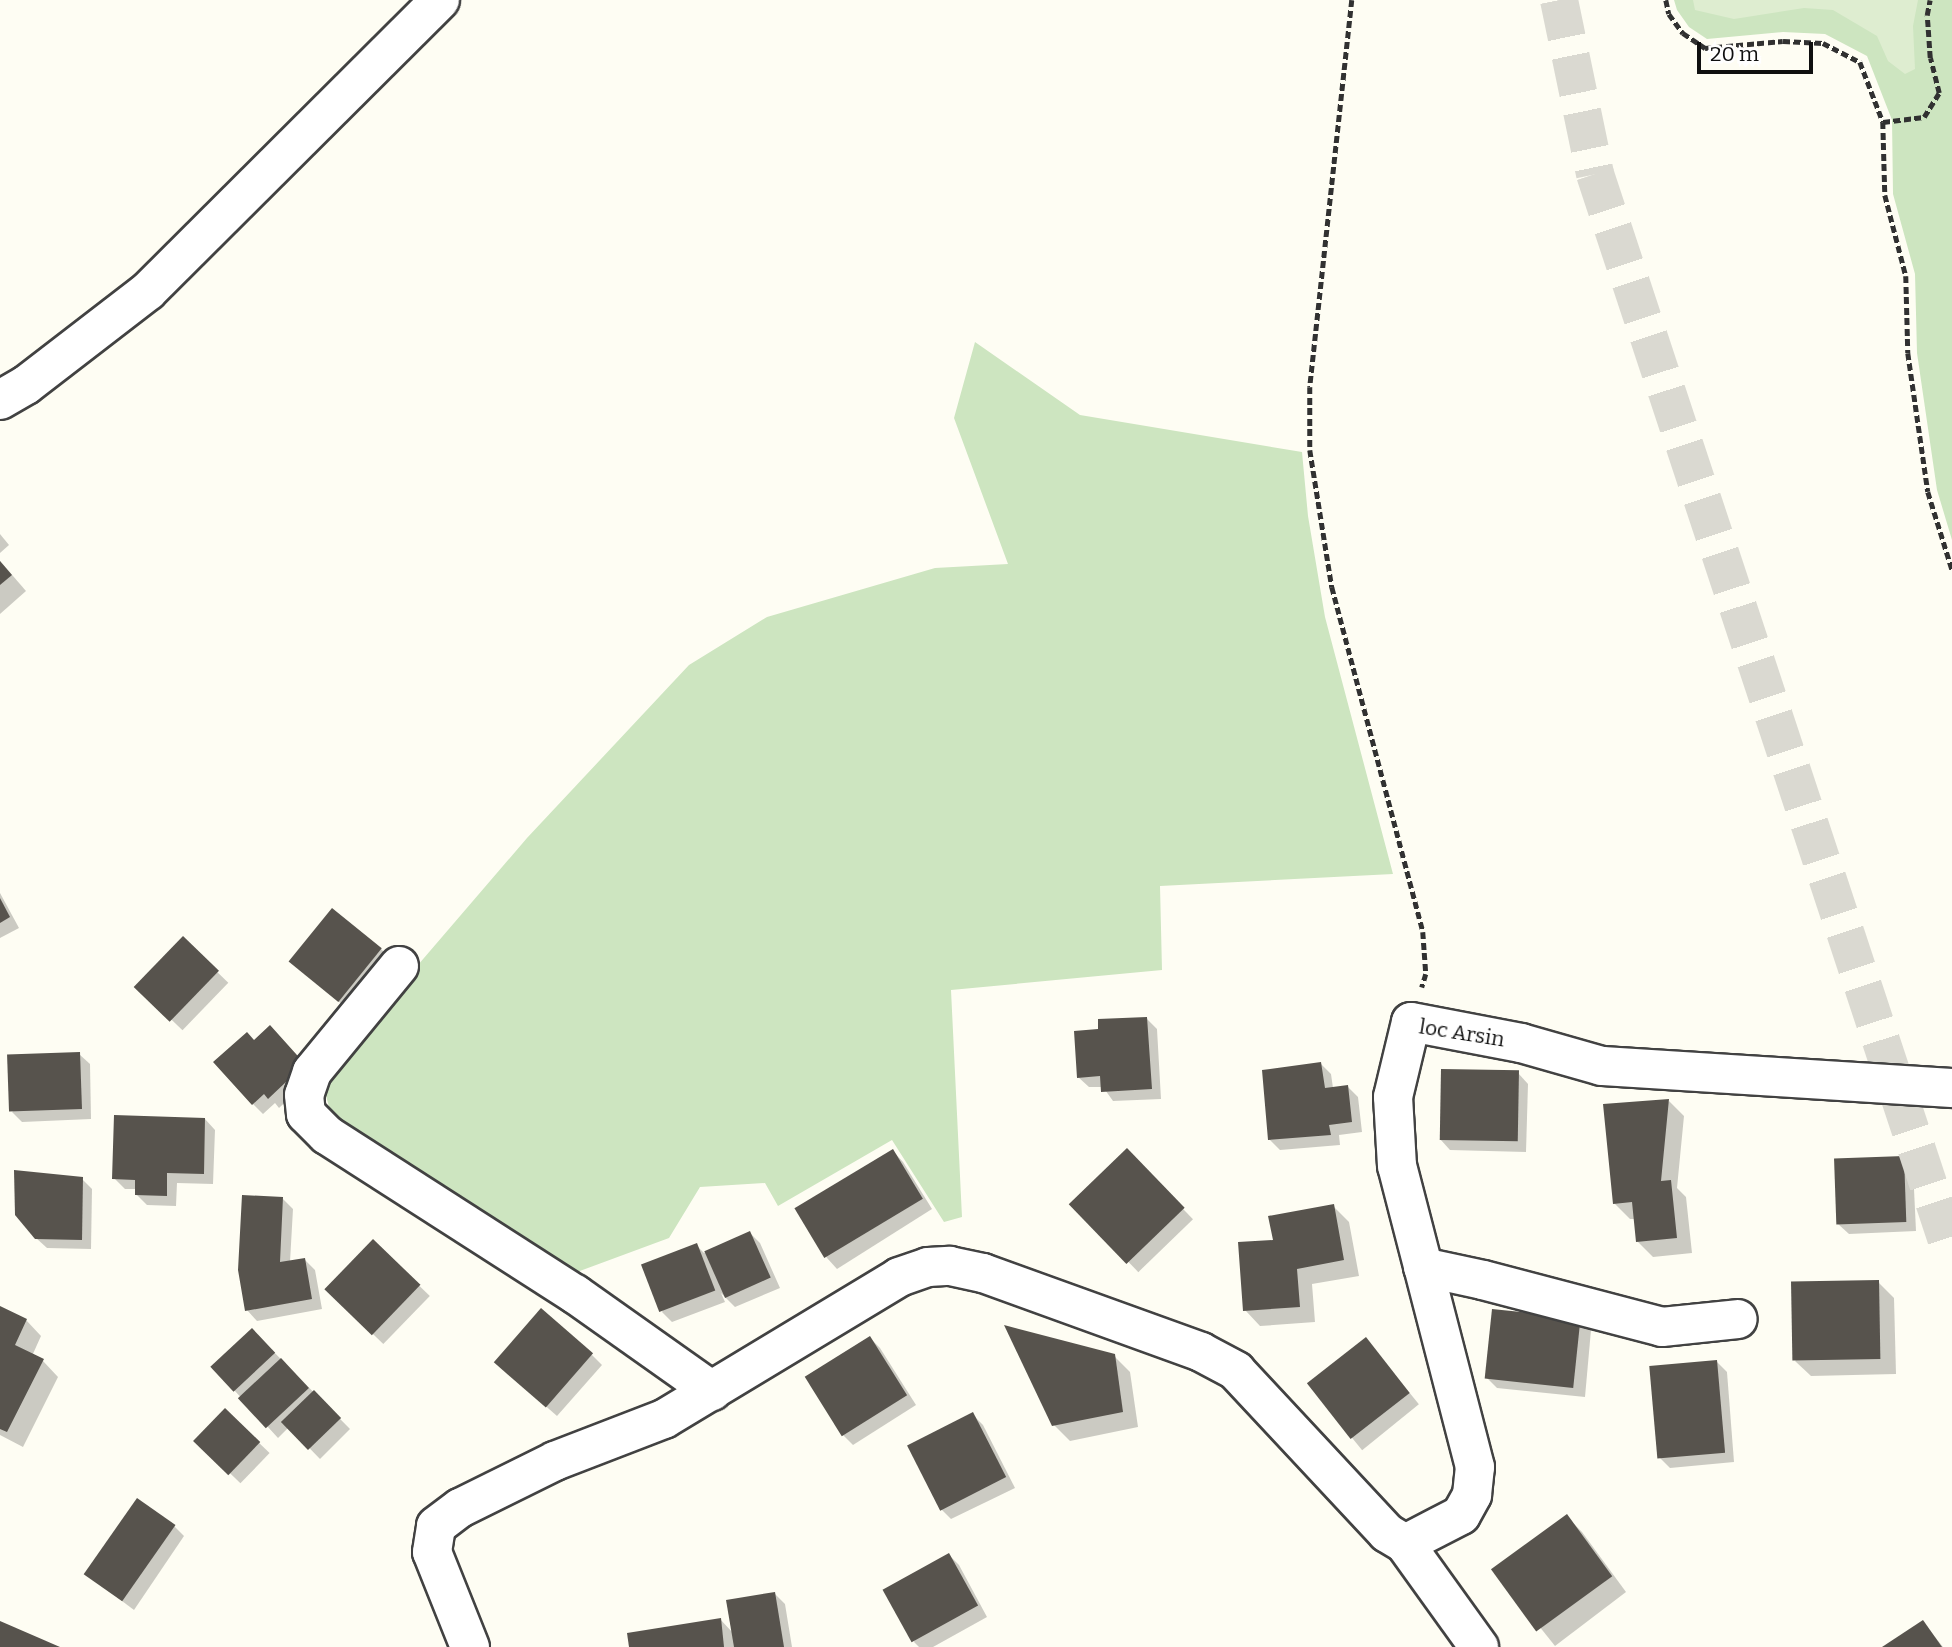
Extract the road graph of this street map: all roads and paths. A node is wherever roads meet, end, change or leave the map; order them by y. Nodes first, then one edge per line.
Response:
1 (440, 0) edge
2 (1352, 0) edge
3 (1666, 0) edge
4 (1930, 0) edge
5 (1883, 122) junction
6 (9, 382) edge
7 (1952, 569) edge
8 (399, 966) dead end
9 (1411, 1022) junction
10 (1952, 1088) edge
11 (1423, 1267) junction
12 (1738, 1319) dead end
13 (712, 1391) junction
14 (1405, 1544) junction
15 (470, 1647) edge
16 (1479, 1647) edge

1 - 6 street
2 - 9 path
3 - 5 path
4 - 5 path
5 - 7 path
8 - 13 street
9 - 10 street, loc Arsin
9 - 11 street, loc Arsin
11 - 12 street
11 - 14 street, loc Arsin
13 - 14 street
13 - 15 street
14 - 16 street

